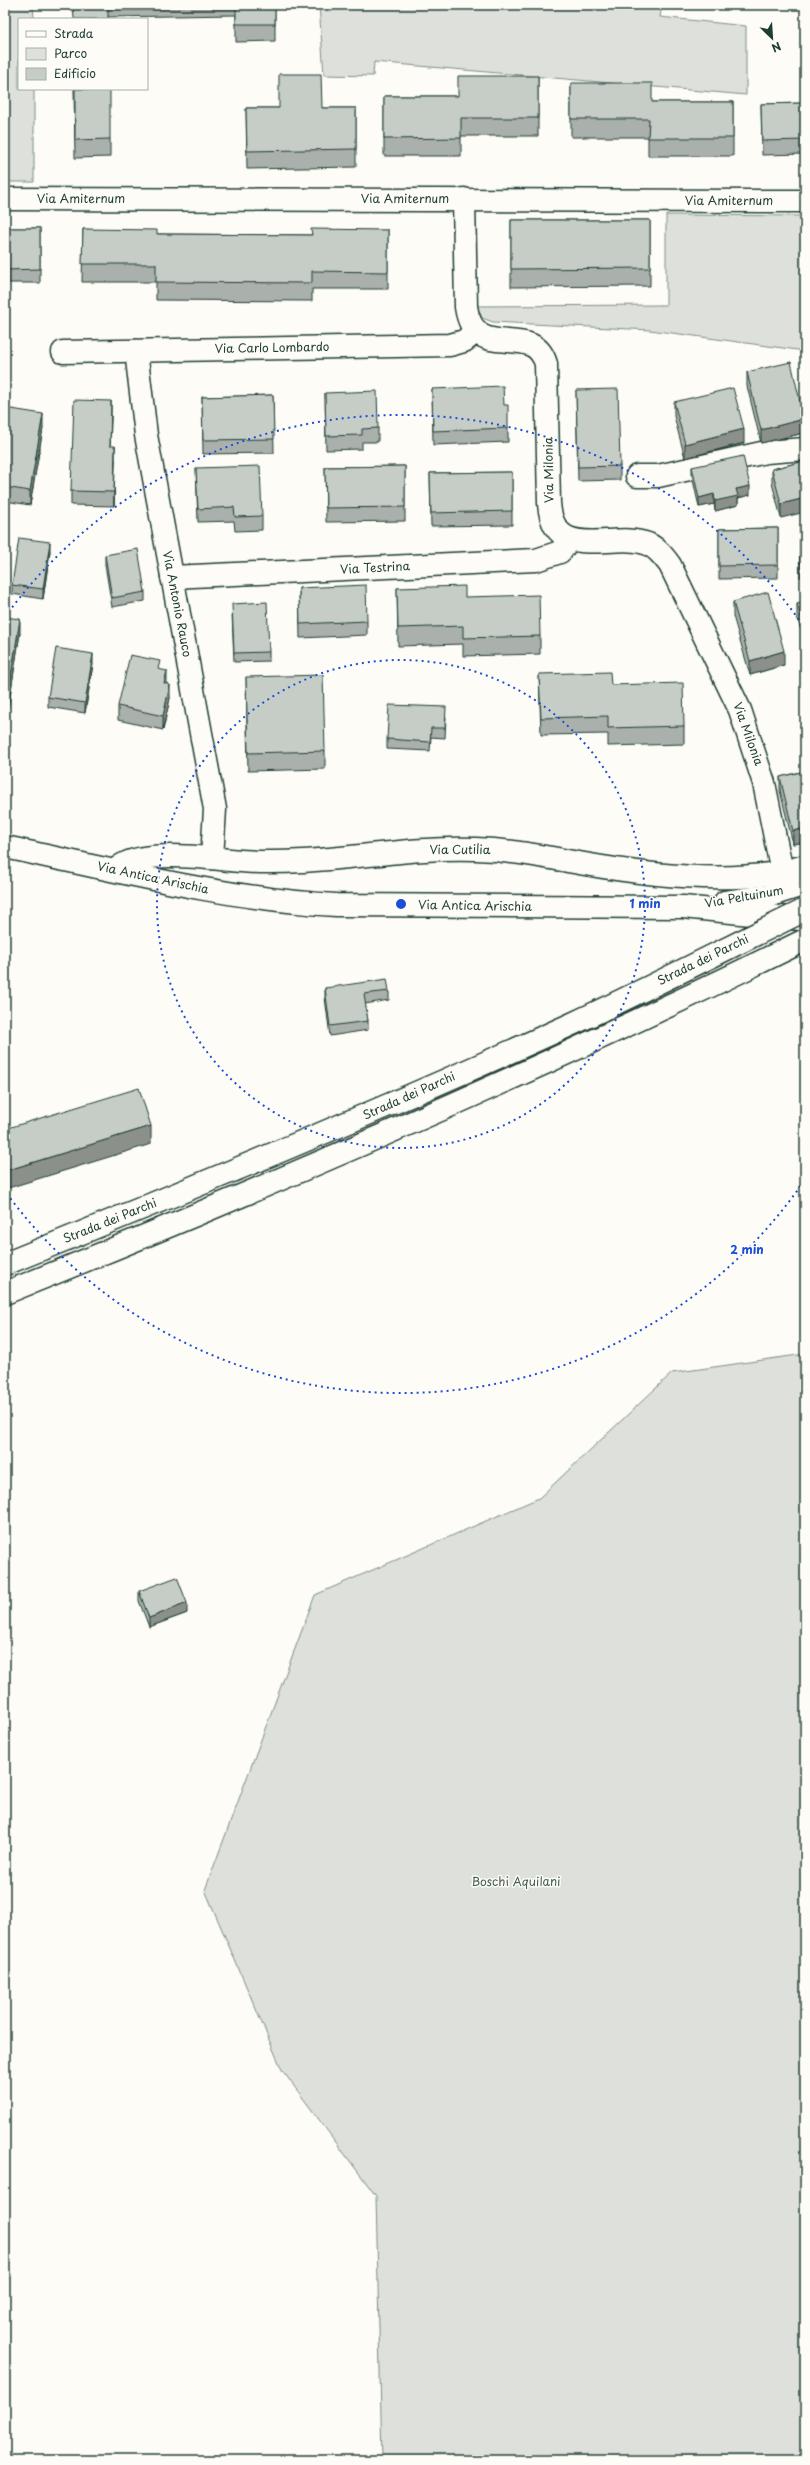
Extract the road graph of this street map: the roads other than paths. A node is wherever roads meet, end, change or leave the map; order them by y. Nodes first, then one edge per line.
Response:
1 (5, 199) edge
2 (464, 199) junction
3 (805, 200) edge
4 (477, 331) junction
5 (136, 351) junction
6 (63, 352) dead end
7 (805, 449) edge
8 (637, 476) dead end
9 (570, 539) junction
10 (172, 577) junction
11 (5, 847) edge
12 (212, 858) junction
13 (805, 866) edge
14 (116, 870) junction
15 (782, 872) junction
16 (805, 884) edge
17 (682, 906) junction
18 (805, 910) edge
19 (805, 920) edge
20 (805, 940) edge
21 (5, 1264) edge
22 (5, 1292) edge

1 - 2 main road, Via Amiternum
2 - 3 main road, Via Amiternum
2 - 4 main road
4 - 5 main road, Via Carlo Lombardo
4 - 9 main road, Via Milonia
5 - 6 main road, Via Carlo Lombardo
5 - 10 main road, Via Antonio Rauco
7 - 8 main road
9 - 10 main road, Via Testrina
9 - 15 main road, Via Milonia
10 - 12 main road, Via Antonio Rauco
11 - 14 main road, Via Antica Arischia
12 - 14 main road, Via Cutilia
12 - 15 main road, Via Cutilia
13 - 15 main road, Via Cutilia
14 - 17 main road, Via Antica Arischia
16 - 17 main road, Via Peltuinum
17 - 19 main road, Via Antica Arischia
18 - 21 main road, Strada dei Parchi, bridge
20 - 22 main road

